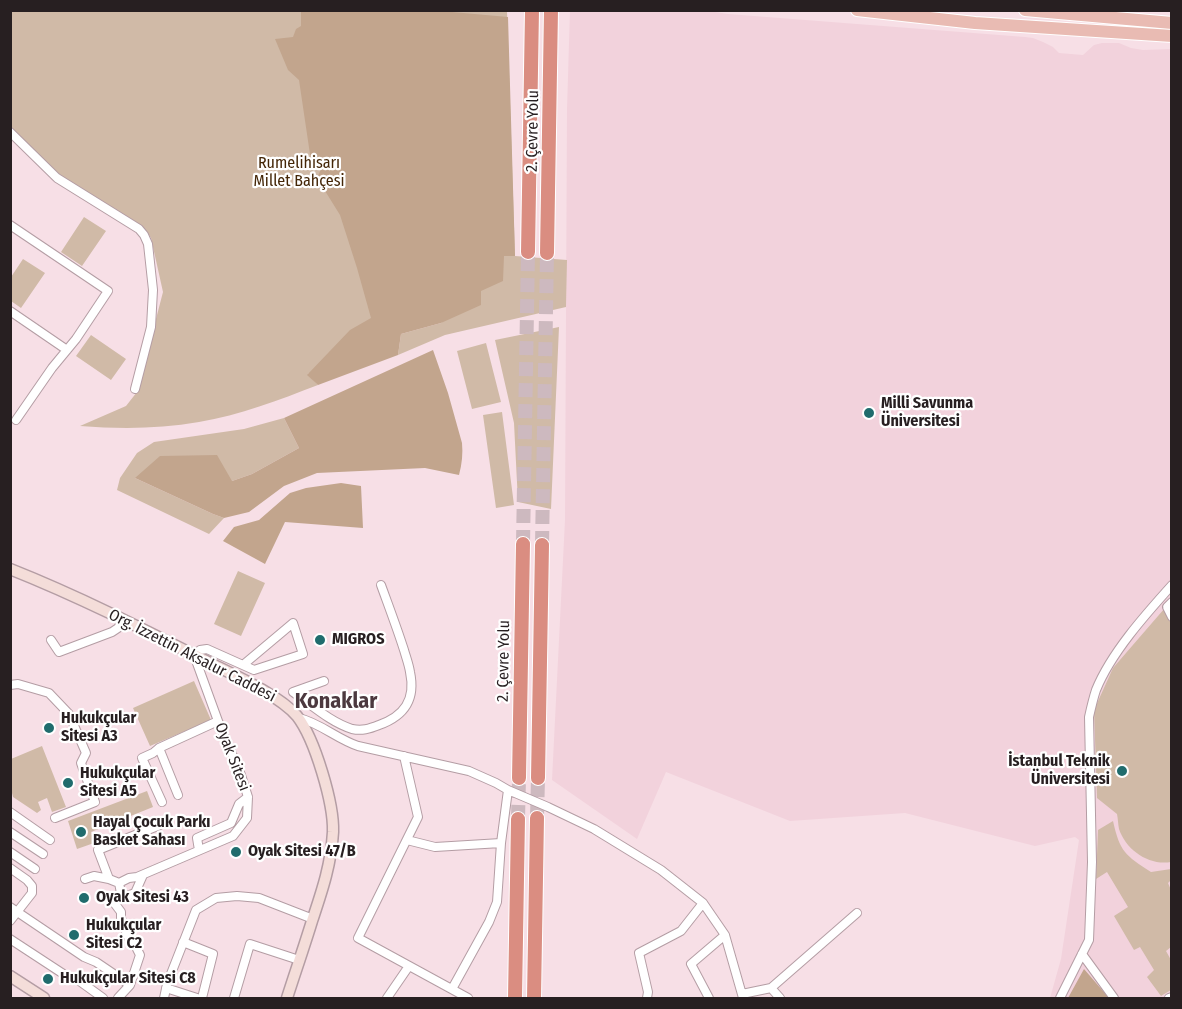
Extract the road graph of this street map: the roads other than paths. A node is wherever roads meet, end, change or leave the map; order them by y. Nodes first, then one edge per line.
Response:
1 (532, 10) edge
2 (551, 10) edge
3 (857, 10) edge
4 (1025, 10) edge
5 (1170, 33) edge
6 (10, 132) edge
7 (10, 225) edge
8 (528, 252) tunnel mouth
9 (547, 253) tunnel mouth
10 (10, 311) edge
11 (67, 350) junction
12 (135, 389) dead end
13 (16, 420) dead end
14 (523, 544) tunnel mouth
15 (542, 544) tunnel mouth
16 (10, 569) edge
17 (381, 585) dead end
18 (1172, 585) edge
19 (1172, 602) edge
20 (1172, 617) edge
21 (123, 620) junction
22 (51, 640) dead end
23 (194, 655) junction
24 (243, 665) junction
25 (324, 681) dead end
26 (10, 685) edge
27 (299, 718) junction
28 (218, 721) junction
29 (159, 748) junction
30 (404, 756) junction
31 (519, 778) tunnel mouth
32 (538, 778) tunnel mouth
33 (508, 790) junction
34 (178, 795) dead end
35 (248, 797) junction
36 (162, 802) dead end
37 (10, 812) edge
38 (55, 818) dead end
39 (537, 818) tunnel mouth
40 (518, 819) tunnel mouth
41 (160, 825) dead end
42 (10, 832) edge
43 (50, 840) dead end
44 (407, 840) junction
45 (501, 843) junction
46 (199, 850) junction
47 (10, 852) edge
48 (43, 854) dead end
49 (10, 868) edge
50 (35, 869) dead end
51 (142, 875) junction
52 (85, 879) dead end
53 (109, 879) junction
54 (119, 883) junction
55 (121, 893) junction
56 (703, 903) junction
57 (14, 910) edge
58 (856, 913) dead end
59 (313, 920) junction
60 (10, 921) edge
61 (725, 934) junction
62 (10, 939) edge
63 (183, 942) junction
64 (1082, 954) junction
65 (300, 960) junction
66 (409, 966) junction
67 (10, 975) edge
68 (130, 985) junction
69 (166, 988) junction
70 (771, 988) junction
71 (452, 990) junction
72 (743, 996) edge
73 (44, 999) edge
74 (103, 999) edge
75 (118, 999) edge
76 (164, 999) edge
77 (197, 999) edge
78 (202, 999) edge
79 (234, 999) edge
80 (286, 999) edge
81 (387, 999) edge
82 (468, 999) edge
83 (515, 999) edge
84 (534, 999) edge
85 (647, 999) edge
86 (709, 999) edge
87 (780, 999) edge
88 (1060, 999) edge
89 (1114, 999) edge

1 - 8 highway, 2. Çevre Yolu
2 - 9 highway, 2. Çevre Yolu
3 - 5 main road
4 - 5 main road
6 - 12 street
7 - 11 street
10 - 11 street
11 - 13 street
14 - 31 highway, 2. Çevre Yolu
15 - 32 highway
16 - 21 main road, Org. İzzettin Aksalur Caddesi
17 - 25 street
18 - 64 street
19 - 20 street
21 - 22 street
21 - 23 main road, Org. İzzettin Aksalur Caddesi
23 - 24 street
23 - 27 main road, Org. İzzettin Aksalur Caddesi
23 - 28 street, Oyak Sitesi
24 - 24 street
26 - 38 street
27 - 30 street
27 - 59 main road, Org. İzzettin Aksalur Caddesi
28 - 29 street
28 - 35 street, Oyak Sitesi
29 - 34 street
29 - 36 street
30 - 33 street
30 - 44 street
33 - 45 street
33 - 56 street
35 - 46 street, Oyak Sitesi
35 - 46 street
37 - 43 street
39 - 84 highway
40 - 83 highway
41 - 53 street
42 - 48 street
44 - 45 street
44 - 66 street
45 - 71 street
46 - 51 street, Oyak Sitesi
47 - 50 street
49 - 57 street
51 - 54 street, Oyak Sitesi
51 - 55 street
52 - 53 street
53 - 54 street
54 - 55 street
55 - 68 street
56 - 61 street
56 - 85 street
57 - 60 street
57 - 68 street
58 - 70 street
59 - 63 street
59 - 65 main road, Org. İzzettin Aksalur Caddesi
61 - 72 street
61 - 86 street
62 - 74 street
63 - 69 street
63 - 78 street
64 - 88 street
64 - 89 street
65 - 79 street
65 - 80 main road, Org. İzzettin Aksalur Caddesi
66 - 71 street
66 - 81 street
67 - 73 main road
68 - 75 street
69 - 76 street
69 - 77 street
70 - 72 street
70 - 87 street
71 - 82 street

